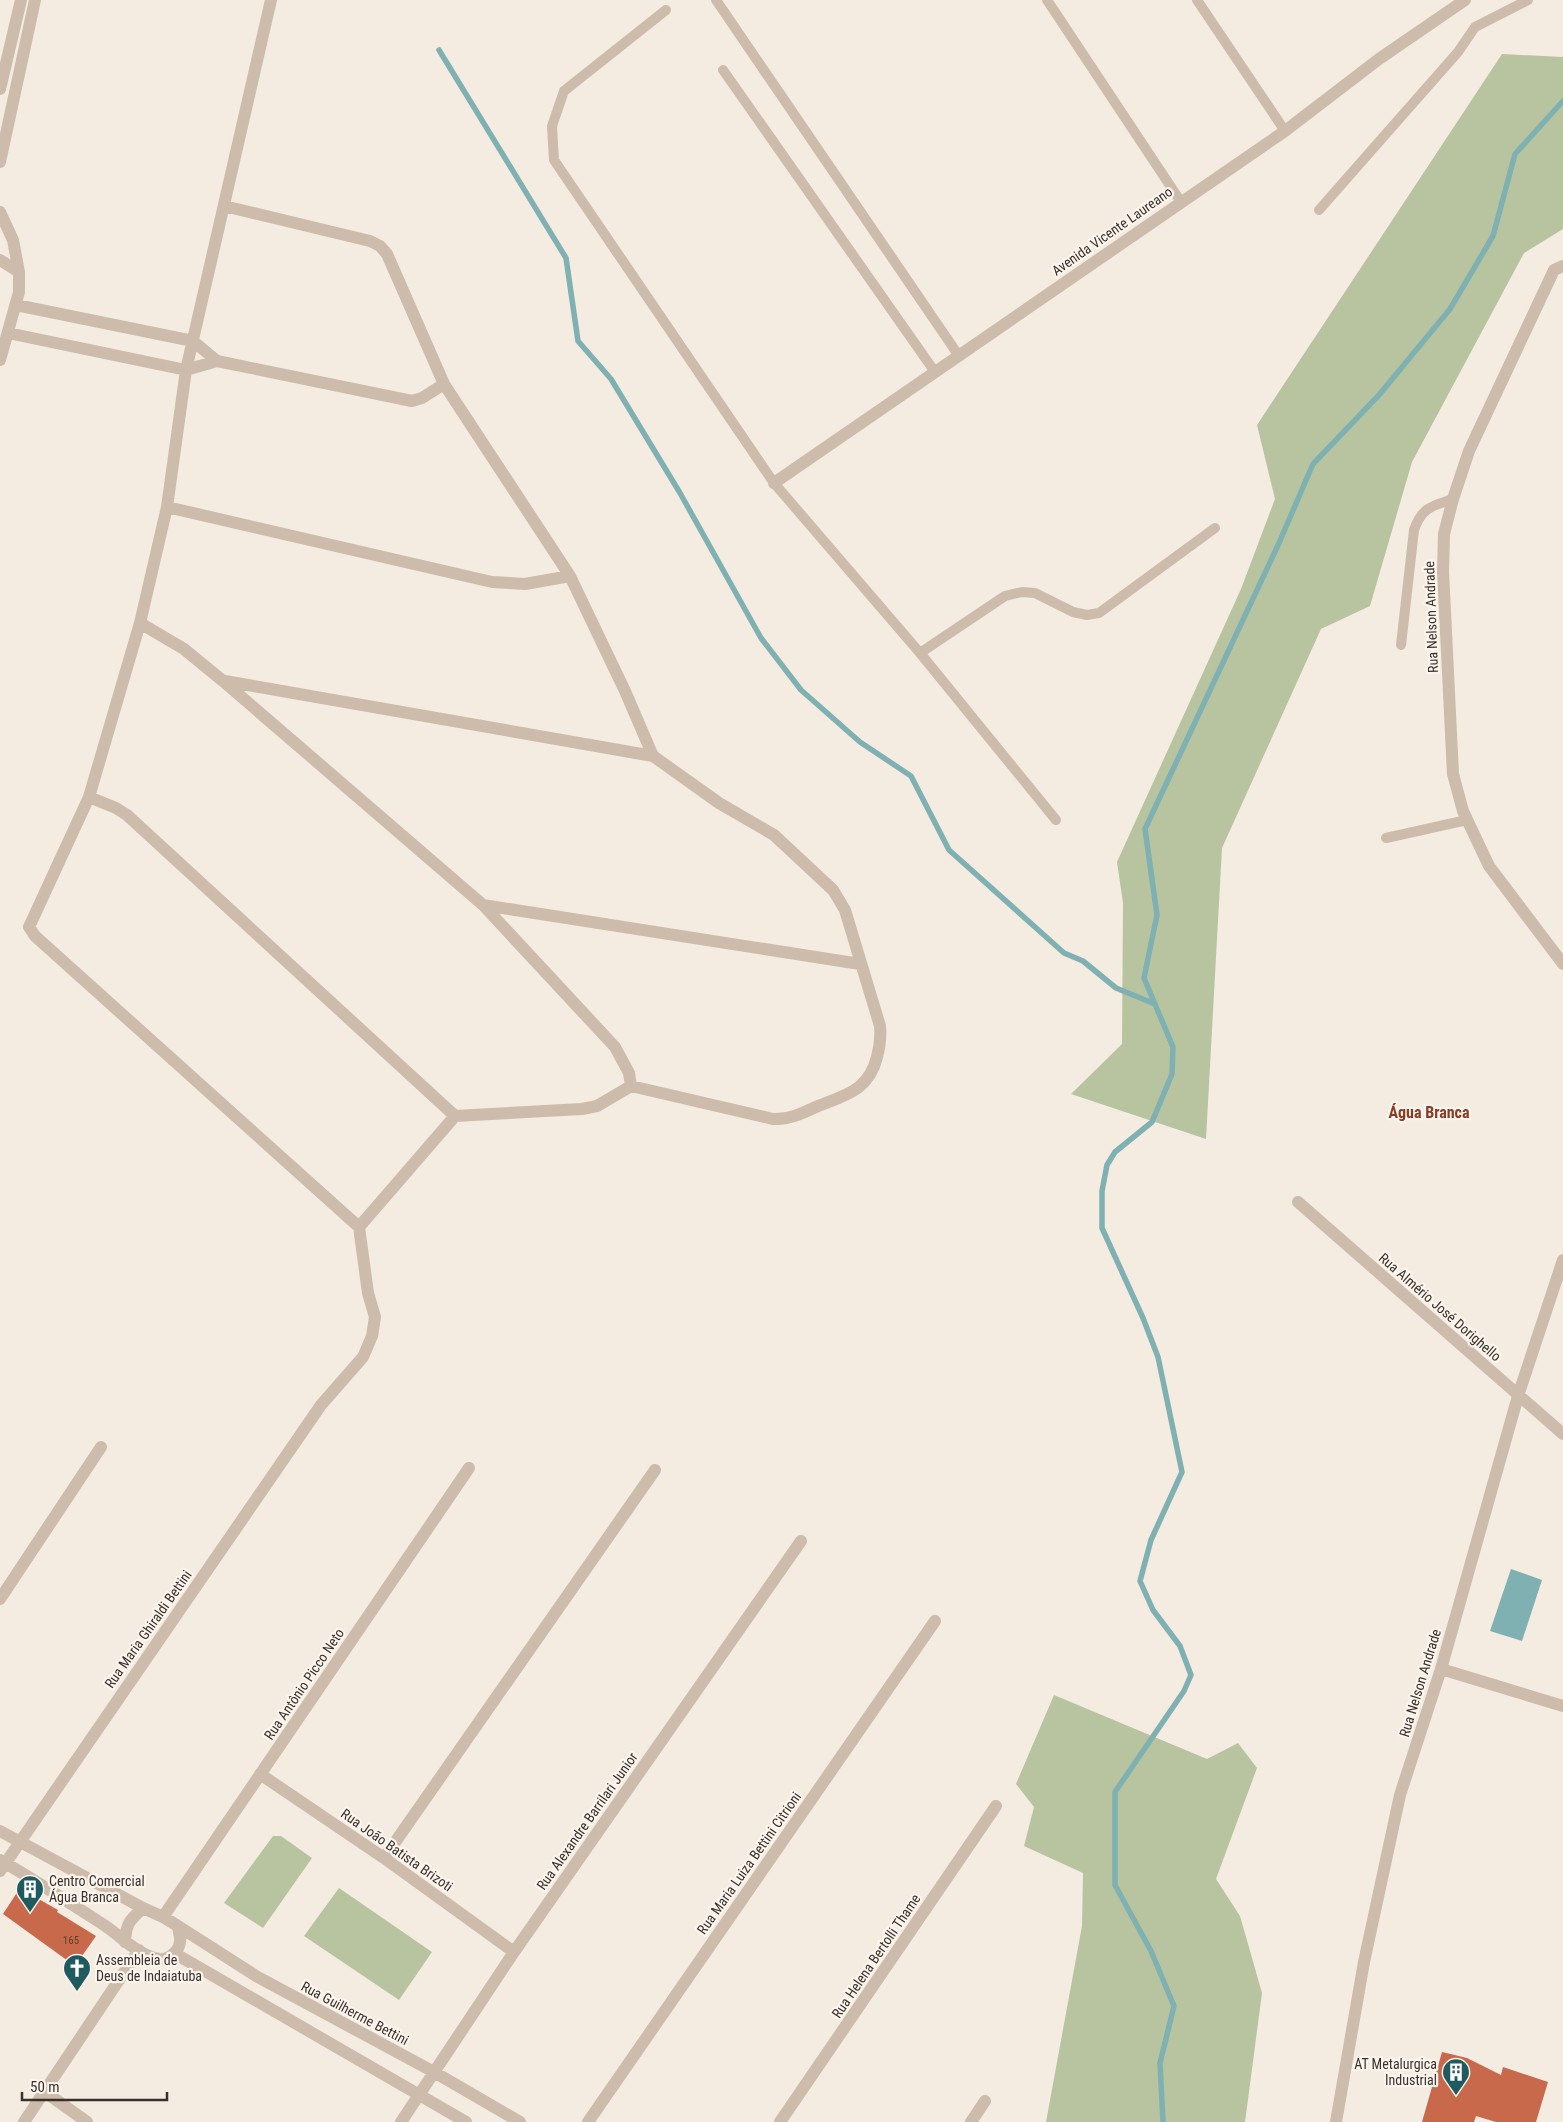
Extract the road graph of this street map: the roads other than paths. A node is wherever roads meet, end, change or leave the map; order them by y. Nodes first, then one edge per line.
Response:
1 (21, 0) edge
2 (35, 0) edge
3 (271, 0) edge
4 (716, 0) edge
5 (1047, 0) edge
6 (1197, 0) edge
7 (1465, 0) edge
8 (1528, 0) edge
9 (666, 10) dead end
10 (723, 70) dead end
11 (0, 88) edge
12 (1285, 131) junction
13 (0, 162) edge
14 (1181, 202) junction
15 (224, 206) junction
16 (1319, 210) dead end
17 (0, 212) edge
18 (0, 260) edge
19 (1563, 266) edge
20 (19, 272) junction
21 (16, 305) junction
22 (8, 333) junction
23 (193, 341) junction
24 (959, 356) junction
25 (0, 360) edge
26 (217, 361) junction
27 (186, 370) junction
28 (935, 372) junction
29 (444, 384) junction
30 (774, 483) junction
31 (1453, 499) junction
32 (167, 507) junction
33 (1215, 528) dead end
34 (570, 576) junction
35 (140, 623) junction
36 (1401, 645) dead end
37 (920, 653) junction
38 (223, 681) junction
39 (653, 756) junction
40 (89, 797) junction
41 (1056, 820) dead end
42 (1467, 820) junction
43 (1386, 838) dead end
44 (484, 906) junction
45 (860, 964) junction
46 (1563, 964) edge
47 (631, 1086) junction
48 (455, 1116) junction
49 (1298, 1202) dead end
50 (359, 1227) junction
51 (1563, 1260) edge
52 (1518, 1396) junction
53 (1563, 1434) edge
54 (101, 1447) dead end
55 (469, 1468) dead end
56 (655, 1470) dead end
57 (801, 1540) dead end
58 (0, 1598) edge
59 (935, 1621) dead end
60 (1441, 1669) junction
61 (1563, 1706) edge
62 (260, 1774) junction
63 (996, 1806) dead end
64 (0, 1831) edge
65 (18, 1842) junction
66 (384, 1858) junction
67 (2, 1865) edge
68 (143, 1908) junction
69 (163, 1916) junction
70 (178, 1926) junction
71 (125, 1942) junction
72 (139, 1950) junction
73 (514, 1952) junction
74 (174, 1953) junction
75 (434, 2072) junction
76 (45, 2092) junction
77 (420, 2095) junction
78 (985, 2101) dead end
79 (24, 2122) edge
80 (87, 2122) edge
81 (401, 2122) edge
82 (466, 2122) edge
83 (520, 2122) edge
84 (588, 2122) edge
85 (780, 2122) edge
86 (971, 2122) edge
87 (1336, 2122) edge

1 - 11 street
2 - 13 street
3 - 15 street
4 - 24 lane
5 - 14 lane
6 - 12 lane
7 - 12 street, Avenida Vicente Laureano
8 - 16 lane
9 - 30 lane
10 - 28 lane
12 - 14 street, Avenida Vicente Laureano
14 - 24 street, Avenida Vicente Laureano
15 - 23 street
15 - 29 street
17 - 20 street
18 - 20 street
19 - 31 street, Rua Nelson Andrade
20 - 21 street
21 - 22 street
21 - 23 street
22 - 25 street
22 - 27 street
23 - 26 street
23 - 27 street
24 - 28 street, Avenida Vicente Laureano
26 - 27 street
26 - 29 street
27 - 32 street
28 - 30 street, Avenida Vicente Laureano
29 - 34 street
30 - 37 lane
31 - 36 lane
31 - 42 street, Rua Nelson Andrade
32 - 34 street
32 - 35 street
33 - 37 lane
34 - 39 street
35 - 38 street
35 - 40 street
37 - 41 lane
38 - 39 street
38 - 44 street
39 - 45 street
40 - 48 street
40 - 50 street
42 - 43 lane
42 - 46 street, Rua Nelson Andrade
44 - 45 street
44 - 47 street
45 - 47 street
47 - 48 street
48 - 50 street
49 - 52 street, Rua Almério José Dorighello
50 - 65 street, Rua Maria Ghiraldi Bettini
51 - 52 street, Rua Nelson Andrade
52 - 53 street, Rua Almério José Dorighello
52 - 60 street, Rua Nelson Andrade
54 - 58 street
55 - 62 street, Rua Antônio Picco Neto
56 - 66 street
57 - 73 street, Rua Alexandre Barrilari Junior
59 - 84 street, Rua Maria Luiza Bettini Citrioni
60 - 61 street
60 - 87 street, Rua Nelson Andrade
62 - 66 street, Rua João Batista Brizoti
62 - 69 street, Rua Antônio Picco Neto
63 - 85 street, Rua Helena Bertolli Thame
64 - 65 street, Rua Guilherme Bettini
65 - 67 street, Rua Maria Ghiraldi Bettini
65 - 68 street, Rua Guilherme Bettini
66 - 73 street, Rua João Batista Brizoti
67 - 71 street
68 - 69 street, Rua Guilherme Bettini
68 - 71 street
69 - 70 street, Rua Guilherme Bettini
70 - 74 street
70 - 75 street, Rua Guilherme Bettini
71 - 72 street
72 - 74 street
72 - 76 street
73 - 75 street, Rua Alexandre Barrilari Junior
74 - 77 street
75 - 77 street, Rua Alexandre Barrilari Junior
75 - 83 street, Rua Guilherme Bettini
76 - 79 street
76 - 80 street
77 - 81 street, Rua Alexandre Barrilari Junior
77 - 82 street
78 - 86 street

